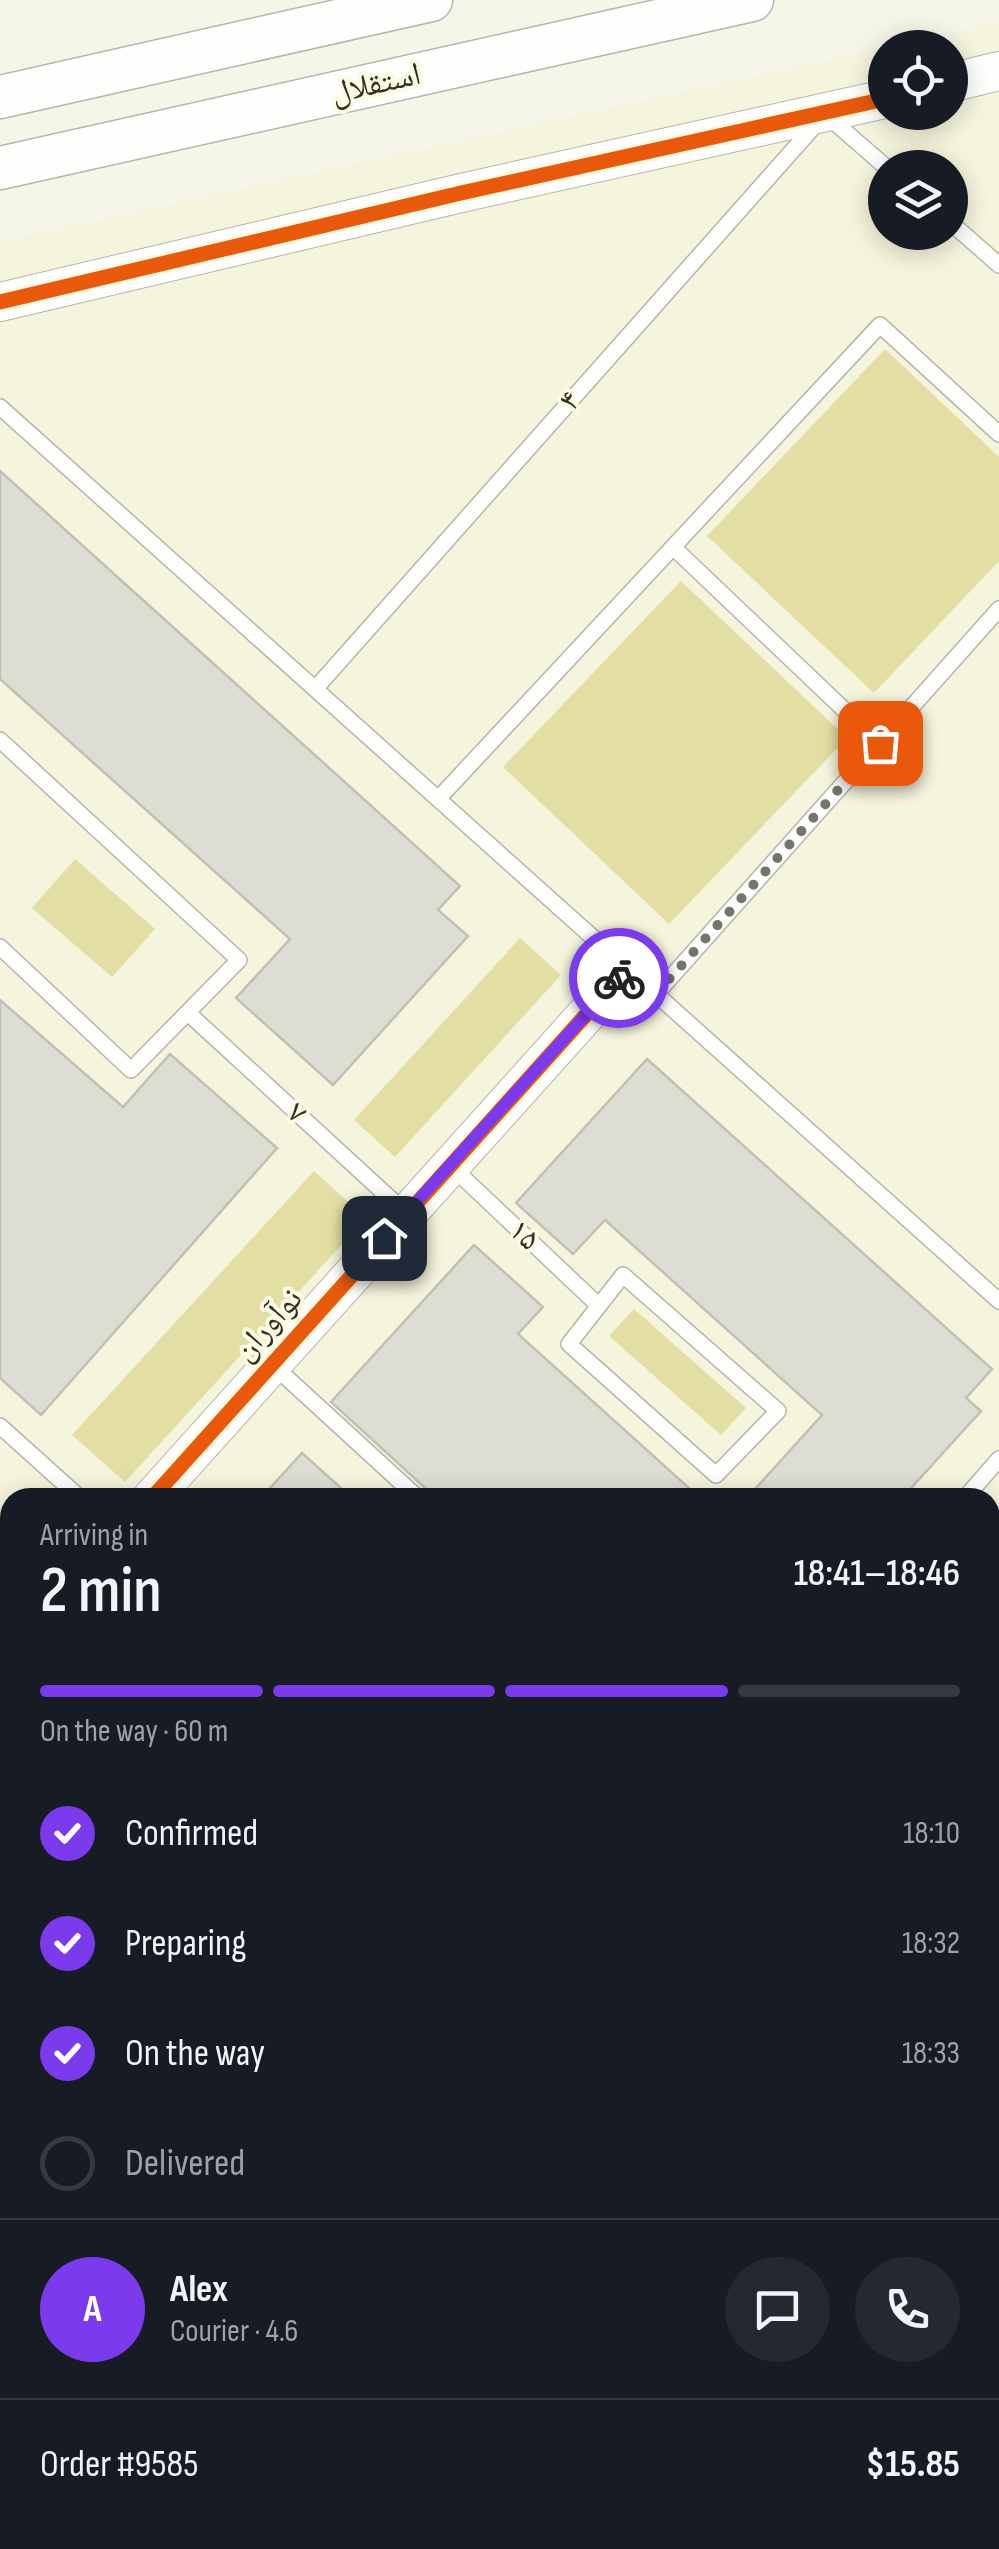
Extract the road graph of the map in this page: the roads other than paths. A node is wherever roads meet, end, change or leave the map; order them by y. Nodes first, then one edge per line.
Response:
1 (430, 0) edge
2 (752, 0) edge
3 (999, 71) edge
4 (968, 79) edge
5 (0, 96) edge
6 (868, 103) edge
7 (825, 114) junction
8 (868, 151) edge
9 (0, 168) edge
10 (968, 238) edge
11 (999, 265) edge
12 (0, 302) edge
13 (0, 407) edge
14 (999, 434) edge
15 (673, 547) junction
16 (999, 609) edge
17 (315, 689) junction
18 (0, 740) edge
19 (880, 743) junction
20 (438, 799) junction
21 (0, 947) edge
22 (628, 968) junction
23 (656, 994) junction
24 (188, 1013) junction
25 (450, 1166) junction
26 (406, 1213) junction
27 (999, 1300) edge
28 (598, 1305) junction
29 (271, 1363) junction
30 (0, 1426) edge
31 (999, 1459) edge
32 (69, 1488) edge
33 (161, 1488) edge
34 (407, 1488) edge
35 (974, 1488) edge

1 - 5 main road
2 - 9 main road, استقلال
3 - 4 street
6 - 7 street
7 - 8 lane
7 - 12 street
7 - 17 lane, ۴
10 - 11 lane
13 - 17 lane
14 - 15 lane
15 - 19 lane
15 - 20 lane
16 - 19 lane
17 - 20 lane
18 - 24 lane
19 - 23 lane
20 - 22 lane
21 - 24 lane
22 - 23 lane
22 - 25 street, نوآوران
23 - 27 lane
24 - 26 lane, ۷
25 - 26 street, نوآوران
25 - 28 lane, ۱۵
26 - 29 street, نوآوران
28 - 28 lane
29 - 33 street, نوآوران
29 - 34 lane
30 - 32 lane
31 - 35 lane

